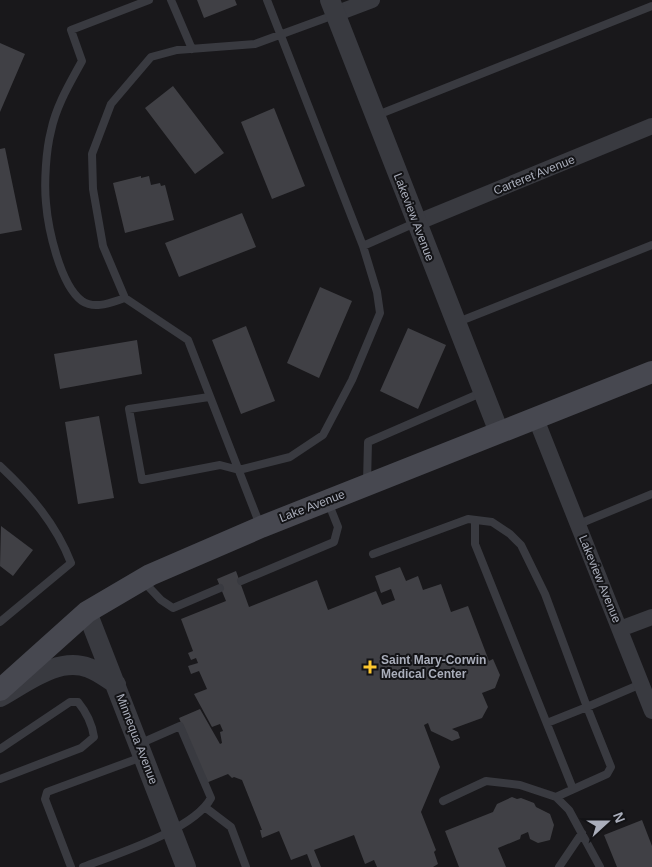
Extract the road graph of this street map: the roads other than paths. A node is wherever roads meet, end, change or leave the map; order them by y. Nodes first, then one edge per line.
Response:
1 (149, 0) edge
2 (171, 0) edge
3 (268, 0) edge
4 (372, 0) edge
5 (652, 6) edge
6 (333, 7) edge
7 (281, 36) junction
8 (192, 49) junction
9 (375, 116) junction
10 (652, 126) edge
11 (416, 223) junction
12 (652, 245) edge
13 (364, 246) junction
14 (126, 298) junction
15 (456, 322) junction
16 (652, 372) edge
17 (483, 392) junction
18 (209, 397) junction
19 (536, 419) junction
20 (499, 432) junction
21 (0, 466) edge
22 (239, 470) junction
23 (367, 485) junction
24 (652, 494) edge
25 (327, 500) junction
26 (475, 520) junction
27 (579, 524) junction
28 (261, 527) junction
29 (373, 554) dead end
30 (142, 579) junction
31 (241, 580) dead end
32 (220, 588) dead end
33 (87, 612) junction
34 (652, 617) edge
35 (0, 622) edge
36 (620, 629) junction
37 (116, 684) junction
38 (641, 684) junction
39 (0, 690) edge
40 (0, 697) edge
41 (587, 707) junction
42 (652, 711) edge
43 (547, 724) junction
44 (0, 750) edge
45 (141, 750) junction
46 (0, 778) edge
47 (573, 789) junction
48 (556, 797) junction
49 (442, 801) dead end
50 (206, 808) junction
51 (172, 830) junction
52 (582, 833) junction
53 (72, 867) edge
54 (83, 867) edge
55 (186, 867) edge
56 (246, 867) edge
57 (559, 867) edge
58 (600, 867) edge

1 - 14 lane
2 - 8 lane
3 - 7 lane
4 - 6 street
5 - 9 lane
6 - 7 lane
6 - 9 street, Lakeview Avenue
7 - 8 lane
7 - 13 lane
8 - 14 lane
9 - 11 street, Lakeview Avenue
10 - 11 street, Carteret Avenue
11 - 13 lane
11 - 15 street, Lakeview Avenue
12 - 15 lane
13 - 22 lane
14 - 18 lane
15 - 17 street, Lakeview Avenue
16 - 19 main road, Lake Avenue
17 - 20 street, Lakeview Avenue
17 - 23 lane
18 - 22 lane
18 - 22 lane
19 - 20 main road, Lake Avenue
19 - 27 street, Lakeview Avenue
20 - 23 main road, Lake Avenue
21 - 35 lane
22 - 28 lane
23 - 25 main road, Lake Avenue
24 - 27 lane
25 - 28 main road, Lake Avenue
25 - 31 lane
26 - 29 lane
26 - 41 lane
26 - 43 lane
27 - 36 street, Lakeview Avenue
28 - 30 main road, Lake Avenue
30 - 32 lane
30 - 33 main road, Lake Avenue
33 - 37 street, Minnequa Avenue
33 - 39 main road, Lake Avenue
34 - 36 street
36 - 38 street, Lakeview Avenue
37 - 40 street
37 - 45 street, Minnequa Avenue
38 - 41 lane
38 - 42 street, Lakeview Avenue
41 - 43 lane
41 - 47 lane
43 - 47 lane
44 - 46 lane
45 - 50 lane
45 - 51 street, Minnequa Avenue
45 - 53 lane
47 - 48 lane
48 - 49 lane
48 - 52 lane
50 - 51 lane
50 - 56 lane
51 - 54 lane
51 - 55 street, Minnequa Avenue
52 - 57 lane
52 - 58 lane

